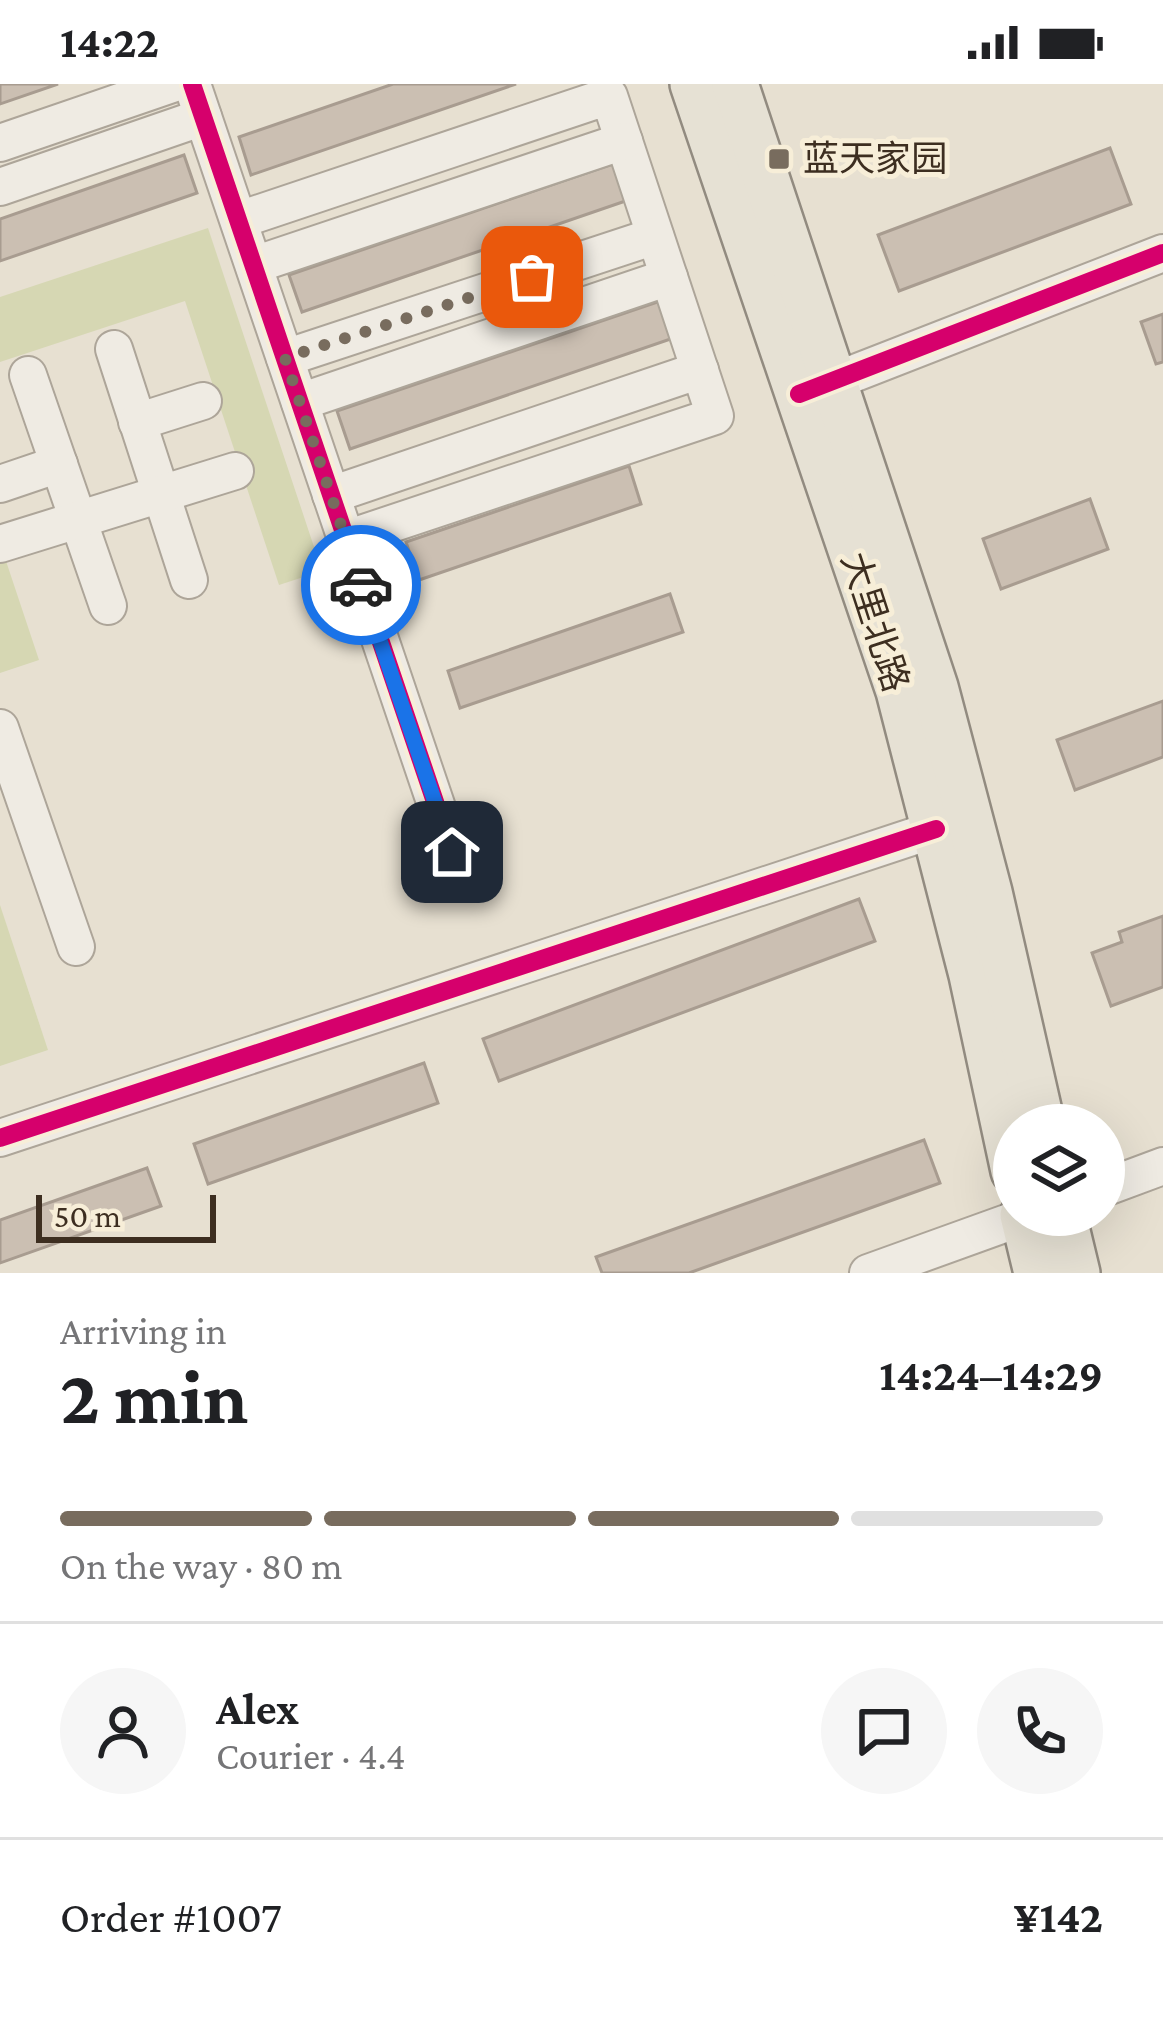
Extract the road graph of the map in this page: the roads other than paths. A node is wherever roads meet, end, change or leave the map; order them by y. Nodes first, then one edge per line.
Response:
1 (172, 84) edge
2 (693, 84) edge
3 (735, 84) edge
4 (197, 100) edge
5 (624, 141) junction
6 (0, 143) edge
7 (0, 187) edge
8 (239, 220) junction
9 (655, 236) junction
10 (1163, 253) edge
11 (254, 265) junction
12 (669, 278) junction
13 (114, 349) dead end
14 (285, 358) junction
15 (700, 370) junction
16 (28, 374) dead end
17 (816, 389) junction
18 (203, 400) dead end
19 (300, 402) junction
20 (137, 422) junction
21 (59, 464) junction
22 (235, 470) dead end
23 (0, 484) edge
24 (161, 494) junction
25 (331, 495) junction
26 (78, 519) junction
27 (346, 539) junction
28 (0, 544) edge
29 (189, 580) dead end
30 (108, 606) dead end
31 (0, 728) edge
32 (936, 829) junction
33 (452, 852) dead end
34 (76, 947) dead end
35 (999, 1104) edge
36 (1037, 1104) edge
37 (0, 1138) edge
38 (1163, 1166) edge
39 (1125, 1180) edge
40 (993, 1230) edge
41 (1036, 1236) edge
42 (1050, 1236) edge
43 (868, 1273) edge
44 (1037, 1273) edge
45 (1077, 1273) edge

1 - 6 street
2 - 17 main road, 大里北路
3 - 17 main road, 大里北路
4 - 7 street
4 - 8 street
5 - 8 street
5 - 9 street
5 - 11 street
8 - 11 street
9 - 12 street
9 - 14 street
10 - 17 street
11 - 14 street
12 - 15 street
12 - 19 street
13 - 20 street
14 - 19 street
15 - 25 street
15 - 27 street
16 - 21 street
17 - 32 main road, 大里北路
17 - 36 main road, 大里北路
18 - 20 street
19 - 25 street
20 - 24 street
21 - 23 street
21 - 26 street
22 - 24 street
24 - 26 street
24 - 29 street
25 - 27 street
26 - 28 street
26 - 30 street
27 - 33 street
31 - 34 street
32 - 35 main road, 大里北路
32 - 37 street
38 - 39 street
40 - 43 street
41 - 44 main road
42 - 45 main road

